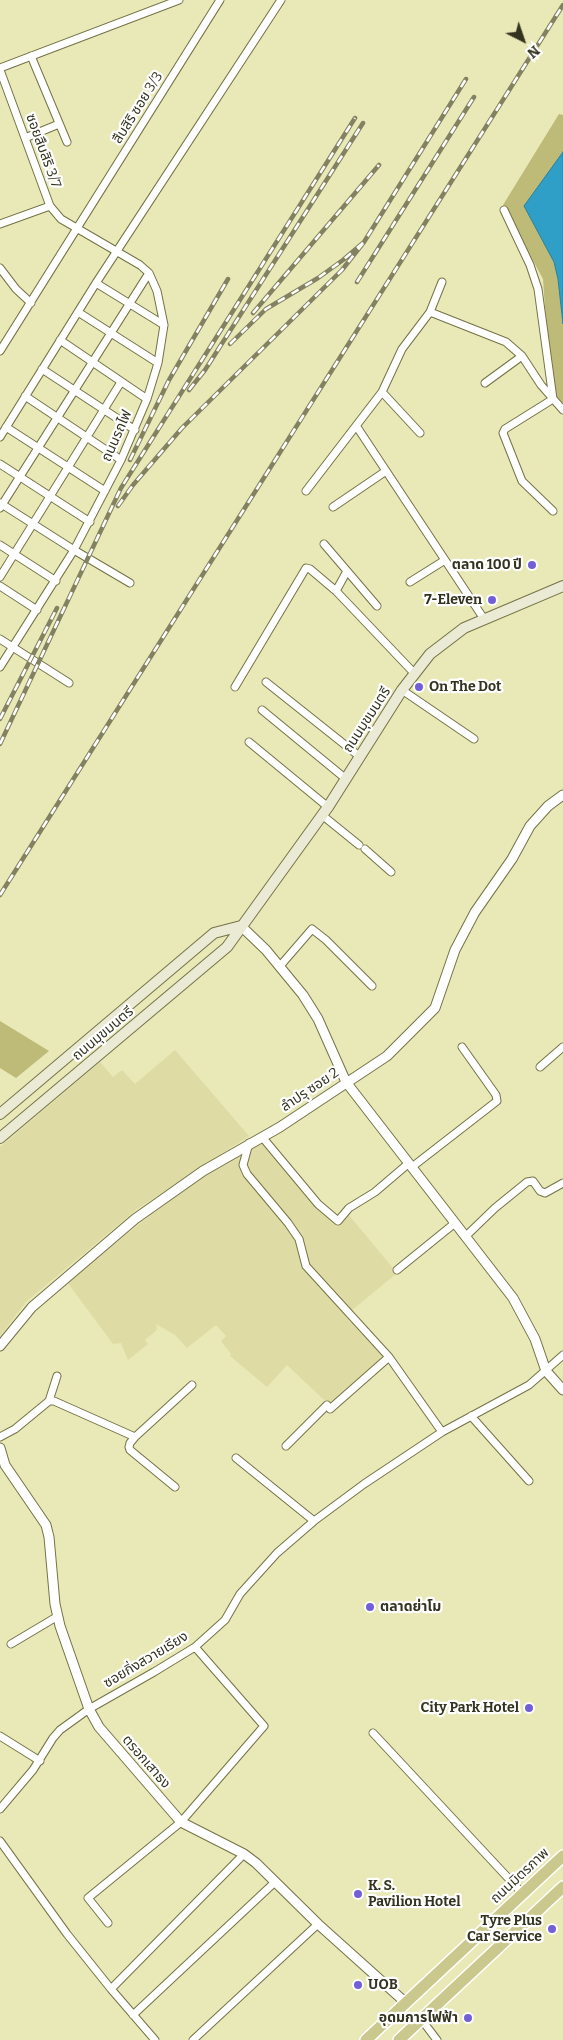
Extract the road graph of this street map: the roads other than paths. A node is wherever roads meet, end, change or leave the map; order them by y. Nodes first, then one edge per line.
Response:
1 (179, 0) edge
2 (220, 0) edge
3 (281, 0) edge
4 (31, 56) junction
5 (0, 69) edge
6 (59, 124) junction
7 (25, 138) junction
8 (66, 142) dead end
9 (50, 206) junction
10 (504, 210) dead end
11 (0, 224) edge
12 (78, 229) junction
13 (117, 251) junction
14 (1, 271) edge
15 (149, 273) junction
16 (442, 282) dead end
17 (96, 283) junction
18 (31, 303) junction
19 (130, 303) junction
20 (78, 312) junction
21 (430, 312) junction
22 (164, 325) junction
23 (111, 333) junction
24 (60, 340) junction
25 (0, 351) edge
26 (522, 356) junction
27 (92, 362) junction
28 (158, 363) junction
29 (42, 369) junction
30 (121, 382) junction
31 (484, 383) dead end
32 (74, 391) junction
33 (382, 392) junction
34 (25, 396) junction
35 (147, 399) junction
36 (553, 399) junction
37 (104, 410) junction
38 (563, 410) edge
39 (57, 417) junction
40 (6, 427) junction
41 (357, 427) junction
42 (135, 430) junction
43 (420, 434) dead end
44 (0, 437) edge
45 (86, 437) junction
46 (38, 448) junction
47 (121, 460) junction
48 (0, 464) edge
49 (68, 467) junction
50 (386, 471) junction
51 (20, 477) junction
52 (105, 491) junction
53 (306, 491) dead end
54 (50, 496) junction
55 (1, 505) edge
56 (333, 507) dead end
57 (553, 511) dead end
58 (90, 522) junction
59 (33, 524) junction
60 (0, 544) edge
61 (324, 544) dead end
62 (74, 550) junction
63 (15, 554) junction
64 (446, 560) junction
65 (347, 571) junction
66 (0, 577) edge
67 (56, 581) junction
68 (410, 582) dead end
69 (130, 583) dead end
70 (0, 586) edge
71 (563, 586) edge
72 (336, 591) junction
73 (377, 606) dead end
74 (37, 610) junction
75 (484, 619) junction
76 (0, 639) edge
77 (12, 647) junction
78 (0, 666) edge
79 (414, 673) junction
80 (266, 682) dead end
81 (69, 683) dead end
82 (235, 687) dead end
83 (402, 690) junction
84 (262, 710) dead end
85 (474, 739) dead end
86 (249, 742) dead end
87 (359, 756) junction
88 (346, 780) junction
89 (563, 795) edge
90 (325, 811) junction
91 (391, 872) dead end
92 (241, 926) junction
93 (280, 966) junction
94 (372, 986) dead end
95 (462, 1047) dead end
96 (563, 1047) edge
97 (540, 1067) dead end
98 (346, 1082) junction
99 (0, 1114) edge
100 (0, 1138) edge
101 (263, 1138) junction
102 (249, 1143) junction
103 (410, 1165) junction
104 (563, 1183) edge
105 (456, 1223) junction
106 (466, 1236) junction
107 (397, 1270) dead end
108 (0, 1346) edge
109 (563, 1355) edge
110 (389, 1357) junction
111 (546, 1371) junction
112 (57, 1376) dead end
113 (192, 1385) dead end
114 (563, 1390) edge
115 (49, 1401) junction
116 (471, 1416) junction
117 (442, 1432) junction
118 (0, 1437) edge
119 (136, 1437) junction
120 (286, 1446) dead end
121 (0, 1448) edge
122 (236, 1458) dead end
123 (529, 1481) dead end
124 (175, 1487) dead end
125 (314, 1521) junction
126 (58, 1616) junction
127 (11, 1644) dead end
128 (195, 1647) junction
129 (89, 1709) junction
130 (372, 1733) dead end
131 (0, 1736) edge
132 (40, 1760) junction
133 (1, 1806) edge
134 (181, 1822) junction
135 (0, 1842) edge
136 (244, 1854) junction
137 (563, 1856) edge
138 (275, 1882) junction
139 (563, 1887) edge
140 (523, 1894) junction
141 (108, 1923) dead end
142 (318, 1924) junction
143 (111, 1989) junction
144 (406, 2003) junction
145 (133, 2015) junction
146 (421, 2019) junction
147 (155, 2040) edge
148 (193, 2040) edge
149 (366, 2040) edge
150 (399, 2040) edge
151 (437, 2040) edge

1 - 4 street
2 - 12 street, สืบสิริ ซอย 3/3
3 - 13 street
4 - 5 street
4 - 6 street
5 - 7 street, ซอยสืบสิริ 3/7
6 - 7 street
6 - 8 street
7 - 9 street, ซอยสืบสิริ 3/7
9 - 11 street
9 - 12 street, ซอยสืบสิริ 3/7
10 - 36 street
12 - 13 street
12 - 18 street, สืบสิริ ซอย 3/3
13 - 15 street
13 - 17 street
14 - 18 street
15 - 19 street
15 - 22 street, ถนนรถไฟ
16 - 21 street
17 - 19 street
17 - 20 street
18 - 25 street, สืบสิริ ซอย 3/3
19 - 22 street
19 - 23 street
20 - 23 street
20 - 24 street
21 - 26 street
21 - 33 street
22 - 28 street, ถนนรถไฟ
23 - 27 street
23 - 28 street
24 - 27 street
24 - 29 street
26 - 31 street
26 - 36 street
27 - 30 street
27 - 32 street
28 - 35 street, ถนนรถไฟ
29 - 32 street
29 - 34 street
30 - 35 street
30 - 37 street
32 - 37 street
32 - 39 street
33 - 41 street
33 - 43 street
34 - 39 street
34 - 40 street
35 - 42 street, ถนนรถไฟ
36 - 38 street
36 - 57 street
37 - 42 street
37 - 45 street
39 - 45 street
39 - 46 street
40 - 44 street
40 - 46 street
41 - 50 street
41 - 53 street
42 - 47 street, ถนนรถไฟ
45 - 47 street
45 - 49 street
46 - 49 street
46 - 51 street
47 - 52 street, ถนนรถไฟ
48 - 51 street
49 - 52 street
49 - 54 street
50 - 56 street
50 - 64 street
51 - 54 street
51 - 55 street
52 - 58 street, ถนนรถไฟ
54 - 58 street
54 - 59 street
55 - 59 street
58 - 62 street, ถนนรถไฟ
59 - 62 street
59 - 63 street
60 - 63 street
61 - 65 street
62 - 67 street, ถนนรถไฟ
62 - 69 street
63 - 66 street
63 - 67 street
64 - 68 street
64 - 75 street
65 - 72 street
65 - 73 street
67 - 74 street, ถนนรถไฟ
70 - 74 street
71 - 75 main road, ถนนมุขมนตรี
72 - 79 street
72 - 82 street
74 - 77 street, ถนนรถไฟ
75 - 79 main road, ถนนมุขมนตรี
76 - 77 street
77 - 78 street, ถนนรถไฟ
77 - 81 street
79 - 83 main road, ถนนมุขมนตรี
80 - 87 street
83 - 85 street
83 - 87 main road, ถนนมุขมนตรี
84 - 88 street
86 - 90 street
87 - 88 main road, ถนนมุขมนตรี
88 - 90 main road, ถนนมุขมนตรี
89 - 98 street, ลำปรุ ซอย 2
90 - 91 street
90 - 92 main road, ถนนมุขมนตรี
92 - 93 street
92 - 99 main road, ถนนมุขมนตรี
92 - 100 main road, ถนนมุขมนตรี
93 - 94 street
93 - 98 street
95 - 103 street
96 - 97 street
98 - 101 street, ลำปรุ ซอย 2
98 - 103 street
101 - 102 street, ลำปรุ ซอย 2
101 - 103 street
102 - 108 street, ลำปรุ ซอย 2
102 - 110 street
103 - 105 street
104 - 106 street
105 - 106 street
105 - 107 street
106 - 111 street
109 - 111 street, ซอยกิ่งสวายเรียง
110 - 117 street
110 - 120 street
111 - 114 street
111 - 116 street, ซอยกิ่งสวายเรียง
112 - 115 street
113 - 119 street
115 - 118 street
115 - 119 street
116 - 117 street, ซอยกิ่งสวายเรียง
116 - 123 street
117 - 125 street, ซอยกิ่งสวายเรียง
119 - 124 street
121 - 126 street, ตรอกเสาธง
122 - 125 street
125 - 128 street, ซอยกิ่งสวายเรียง
126 - 127 street
126 - 129 street, ตรอกเสาธง
128 - 129 street, ซอยกิ่งสวายเรียง
128 - 134 street
129 - 132 street, ซอยกิ่งสวายเรียง
129 - 134 street, ตรอกเสาธง
130 - 140 street
131 - 132 street
132 - 133 street, ซอยกิ่งสวายเรียง
134 - 136 street, ตรอกเสาธง
134 - 141 street
135 - 143 street
136 - 138 street, ตรอกเสาธง
136 - 143 street
137 - 140 highway, ถนนมิตรภาพ
138 - 142 street, ตรอกเสาธง
138 - 145 street
139 - 146 highway
140 - 144 highway, ถนนมิตรภาพ
142 - 144 street, ตรอกเสาธง
142 - 148 street
143 - 145 street
144 - 146 highway
144 - 149 highway, ถนนมิตรภาพ
145 - 147 street
146 - 150 highway
146 - 151 street

